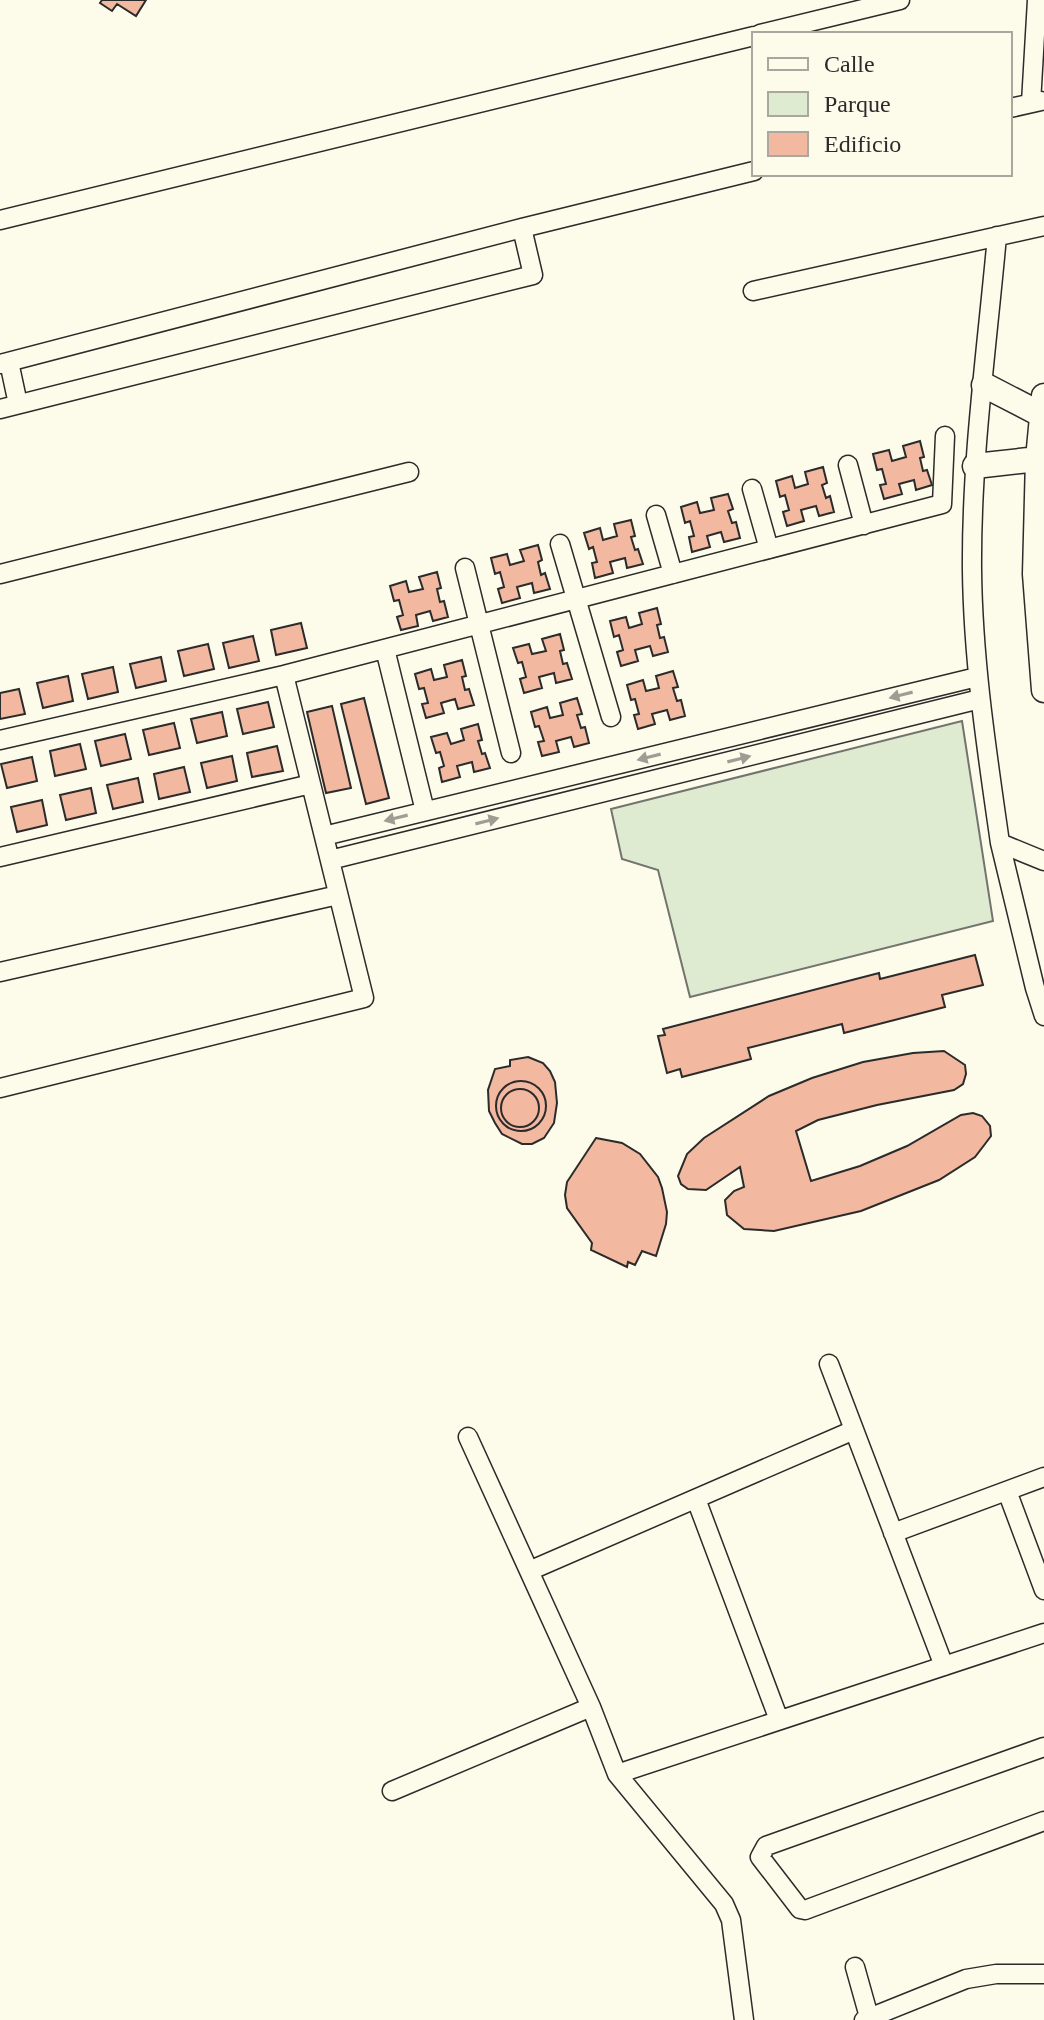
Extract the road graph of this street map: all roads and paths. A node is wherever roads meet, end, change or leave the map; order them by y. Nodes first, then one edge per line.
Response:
1 (900, 0) edge
2 (1037, 0) edge
3 (768, 32) edge
4 (1040, 35) edge
5 (752, 36) edge
6 (1038, 102) edge
7 (1012, 108) edge
8 (752, 171) edge
9 (0, 220) edge
10 (1044, 226) edge
11 (522, 228) junction
12 (997, 236) junction
13 (753, 291) dead end
14 (4, 363) edge
15 (984, 385) junction
16 (1043, 405) edge
17 (9, 407) edge
18 (945, 436) dead end
19 (1038, 459) junction
20 (848, 465) dead end
21 (975, 466) junction
22 (409, 472) dead end
23 (752, 489) dead end
24 (656, 515) dead end
25 (864, 525) junction
26 (560, 544) dead end
27 (769, 549) junction
28 (465, 568) dead end
29 (0, 574) edge
30 (673, 574) junction
31 (576, 599) junction
32 (479, 624) junction
33 (385, 649) junction
34 (284, 675) junction
35 (977, 677) junction
36 (1044, 690) edge
37 (980, 699) junction
38 (611, 717) dead end
39 (0, 740) edge
40 (511, 753) dead end
41 (615, 765) junction
42 (311, 784) junction
43 (621, 787) junction
44 (425, 811) junction
45 (324, 836) junction
46 (1000, 843) junction
47 (0, 857) edge
48 (330, 860) junction
49 (1044, 861) edge
50 (338, 895) junction
51 (0, 972) edge
52 (1044, 1016) edge
53 (0, 1088) edge
54 (829, 1364) dead end
55 (854, 1430) junction
56 (468, 1437) dead end
57 (1044, 1477) edge
58 (1007, 1491) junction
59 (696, 1499) junction
60 (893, 1533) junction
61 (529, 1571) junction
62 (1044, 1590) edge
63 (1044, 1633) edge
64 (944, 1666) junction
65 (591, 1707) junction
66 (779, 1720) junction
67 (1044, 1747) edge
68 (617, 1774) junction
69 (392, 1791) dead end
70 (1044, 1821) edge
71 (855, 1967) dead end
72 (1044, 1974) edge
73 (866, 2018) edge
74 (744, 2020) edge

1 - 3 street
2 - 4 street
4 - 6 street
5 - 9 street
6 - 7 street
8 - 11 street
10 - 12 street
11 - 14 street
11 - 17 street
12 - 13 street
12 - 15 street
14 - 17 street
15 - 16 main road
15 - 21 street
16 - 19 main road
18 - 25 street
19 - 21 main road
19 - 36 main road
20 - 25 street
21 - 35 street
22 - 29 street
23 - 27 street
24 - 30 street
25 - 27 street
26 - 31 street
27 - 30 street
28 - 32 street
30 - 31 street
31 - 32 street
31 - 38 street
32 - 33 street
32 - 40 street
33 - 34 street
33 - 44 street
34 - 39 street
34 - 42 street
35 - 37 street
35 -> 41 street
43 -> 37 street
37 - 46 street
41 - 43 street
41 - 44 street
42 - 45 street
42 - 47 street
48 -> 43 street
44 -> 45 street
45 - 48 street
46 - 49 street
46 - 52 street
48 - 50 street
50 - 51 street
50 - 53 street
54 - 55 street
55 - 59 street
55 - 60 street
56 - 61 street
57 - 58 street
58 - 60 street
58 - 62 street
59 - 61 street
59 - 66 street
60 - 64 street
61 - 65 street
63 - 64 street
64 - 66 street
65 - 68 street
65 - 69 street
66 - 68 street
67 - 70 street
68 - 74 street
71 - 73 street
72 - 73 street

